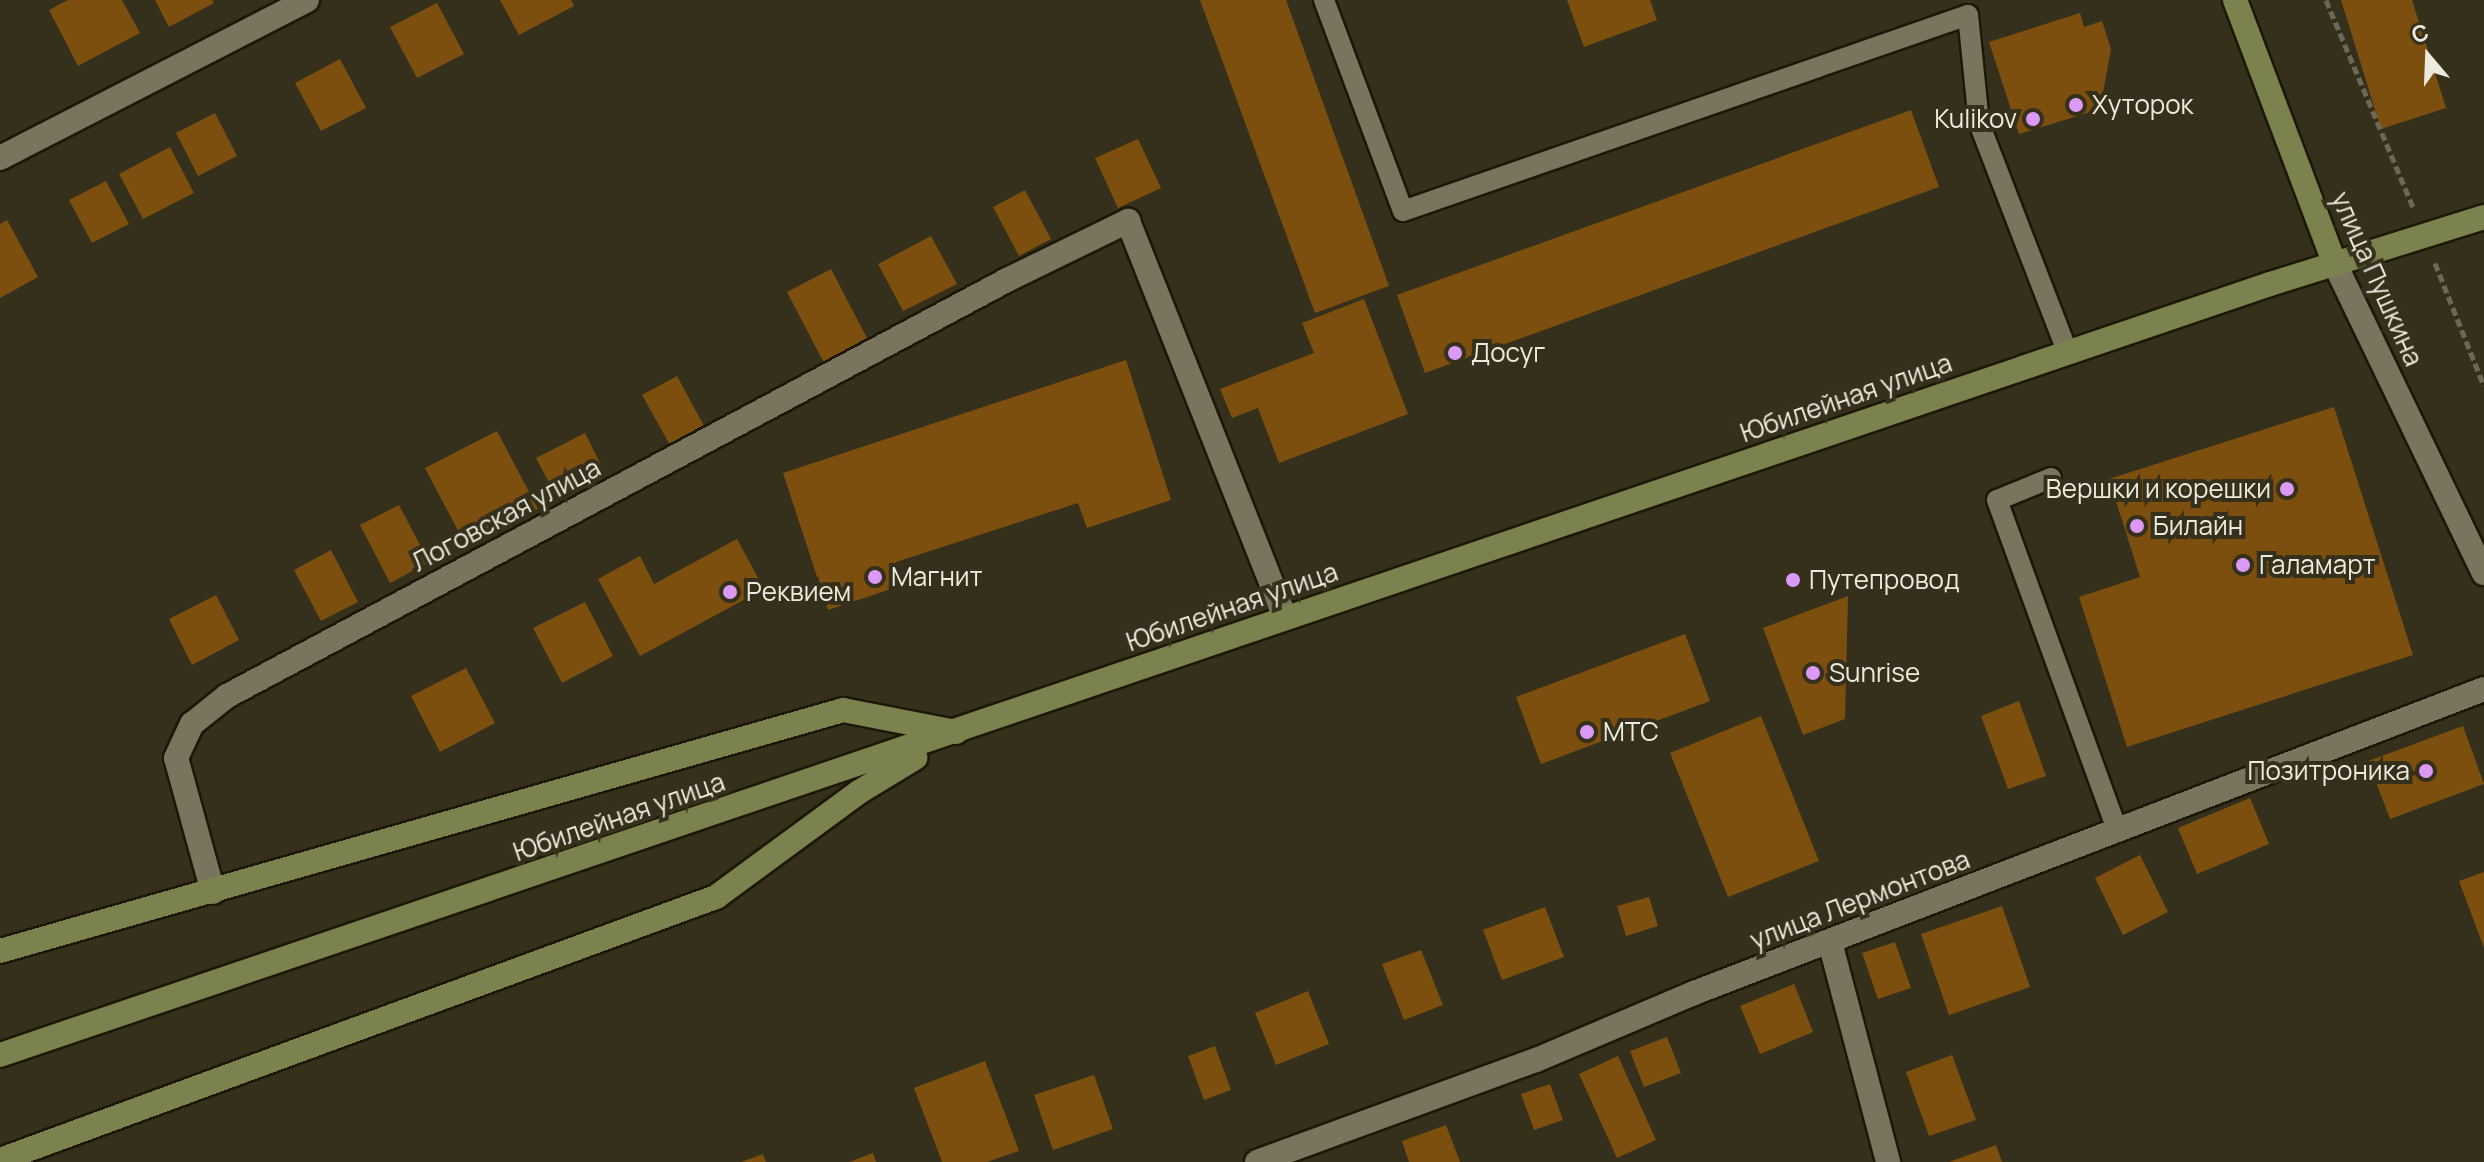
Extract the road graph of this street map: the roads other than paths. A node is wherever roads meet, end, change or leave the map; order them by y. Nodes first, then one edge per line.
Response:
1 (307, 0) edge
2 (1324, 0) edge
3 (2235, 0) edge
4 (0, 158) edge
5 (2484, 217) edge
6 (2335, 264) junction
7 (2068, 354) junction
8 (2051, 478) dead end
9 (2484, 573) edge
10 (1285, 617) junction
11 (2484, 689) edge
12 (959, 733) junction
13 (2117, 829) junction
14 (213, 892) junction
15 (1830, 942) junction
16 (0, 951) edge
17 (0, 1055) edge
18 (0, 1160) edge
19 (1257, 1162) edge
20 (1888, 1162) edge

1 - 4 street
2 - 7 lane
3 - 6 main road, улица Пушкина
5 - 6 main road, Юбилейная улица
6 - 7 main road, Юбилейная улица
6 - 9 street, улица Пушкина
7 - 10 main road, Юбилейная улица
8 - 13 lane
10 - 12 main road, Юбилейная улица
10 - 14 street, Логовская улица
11 - 13 street, улица Лермонтова
12 - 14 main road
12 - 17 main road, Юбилейная улица
12 - 18 main road
13 - 15 street, улица Лермонтова
14 - 16 main road
15 - 19 street, улица Лермонтова
15 - 20 street

